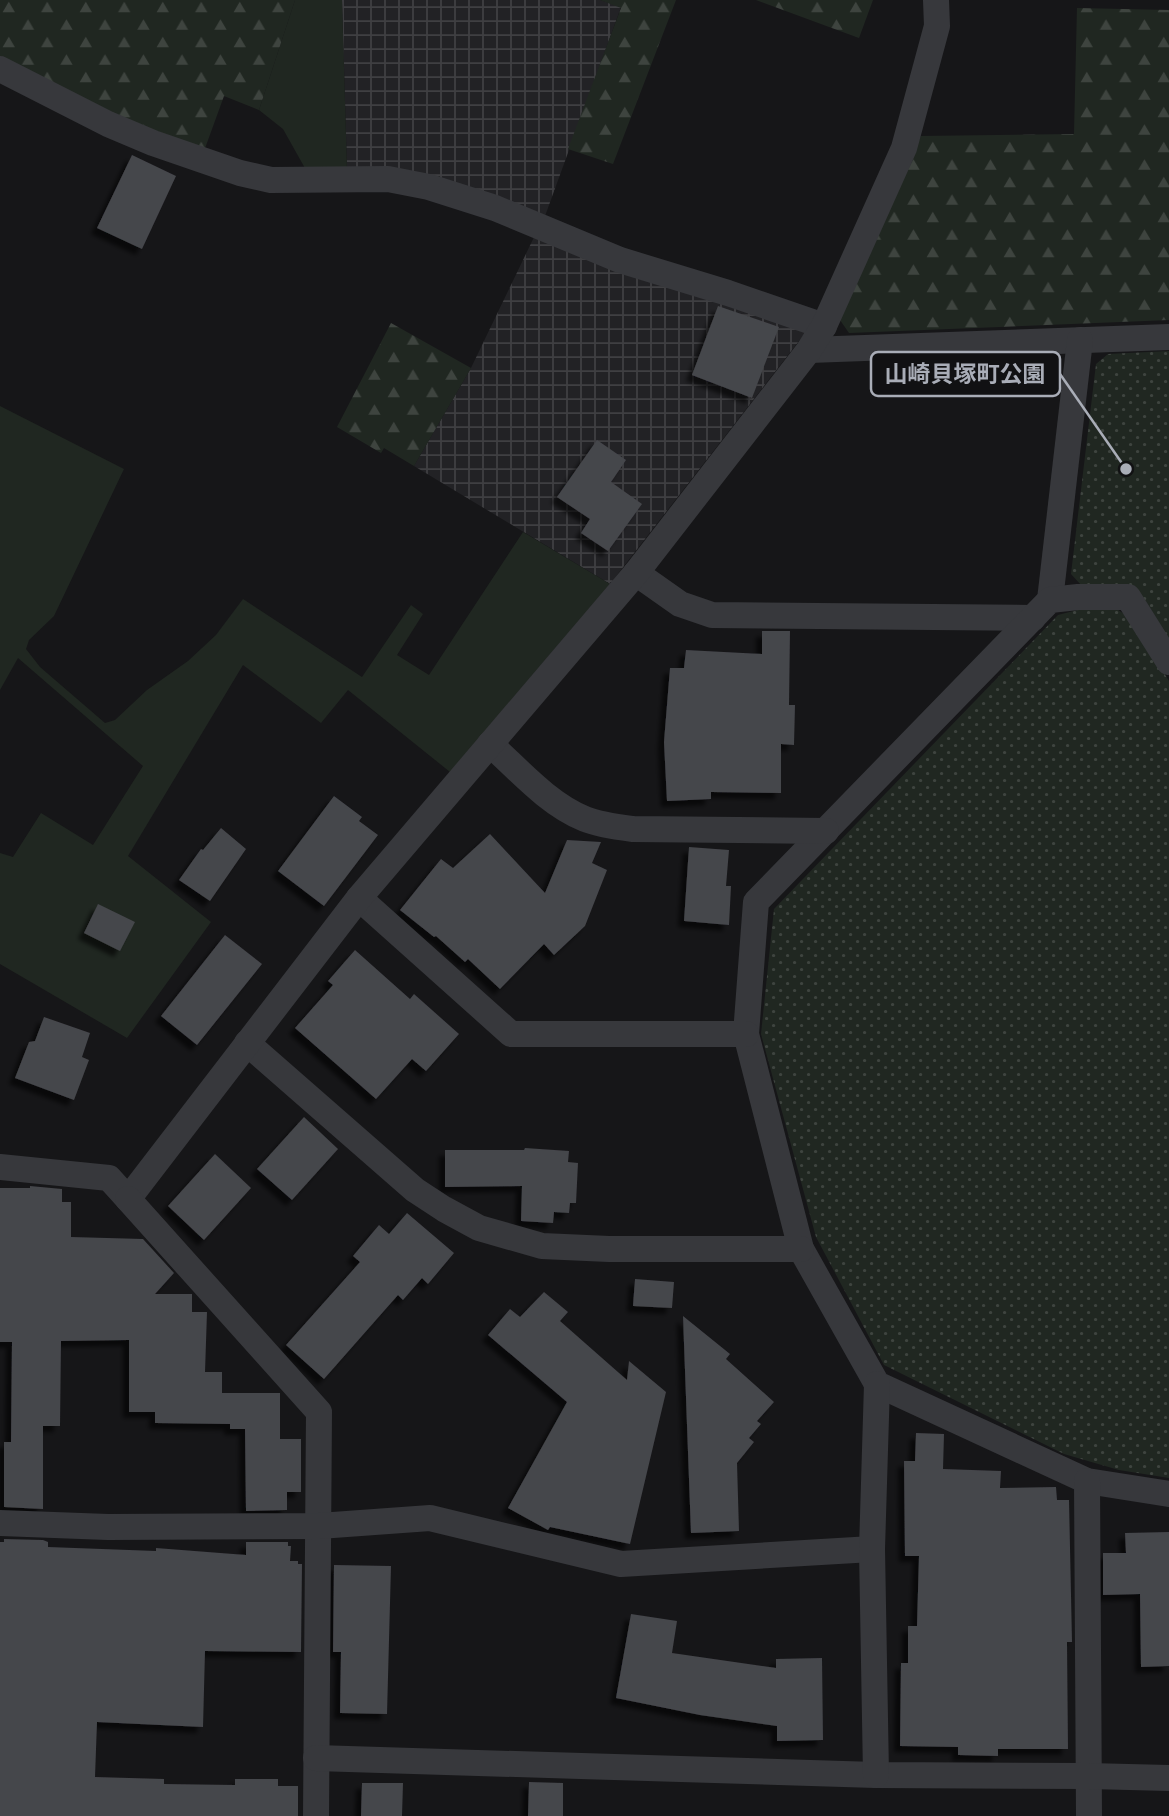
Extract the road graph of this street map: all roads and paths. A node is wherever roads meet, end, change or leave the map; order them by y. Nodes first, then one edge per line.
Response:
1 (936, 0) edge
2 (0, 69) edge
3 (824, 326) junction
4 (1169, 337) edge
5 (1080, 340) junction
6 (809, 350) junction
7 (636, 573) junction
8 (1042, 609) junction
9 (1169, 662) edge
10 (490, 744) junction
11 (826, 831) junction
12 (359, 898) junction
13 (746, 1034) junction
14 (247, 1043) junction
15 (0, 1167) edge
16 (128, 1199) junction
17 (801, 1249) junction
18 (877, 1384) junction
19 (1087, 1481) junction
20 (1169, 1494) edge
21 (0, 1523) edge
22 (319, 1526) junction
23 (872, 1549) junction
24 (316, 1758) junction
25 (876, 1775) junction
26 (1089, 1776) junction
27 (1169, 1778) edge
28 (316, 1816) edge
29 (1089, 1816) edge

1 - 3 street
2 - 3 street
3 - 6 street
4 - 5 street
5 - 6 street
5 - 8 street
6 - 7 street
7 - 8 street
7 - 10 street
8 - 9 street
8 - 11 street
10 - 11 street
10 - 12 street
11 - 13 street
12 - 13 street
12 - 14 street
13 - 17 street
14 - 16 street
14 - 17 street
15 - 16 street
16 - 22 street
17 - 18 street
18 - 19 street
18 - 23 street
19 - 20 street
19 - 26 street
21 - 22 street
22 - 23 street
22 - 24 street
23 - 25 street
24 - 25 street
24 - 28 street
25 - 26 street
26 - 27 street
26 - 29 street

